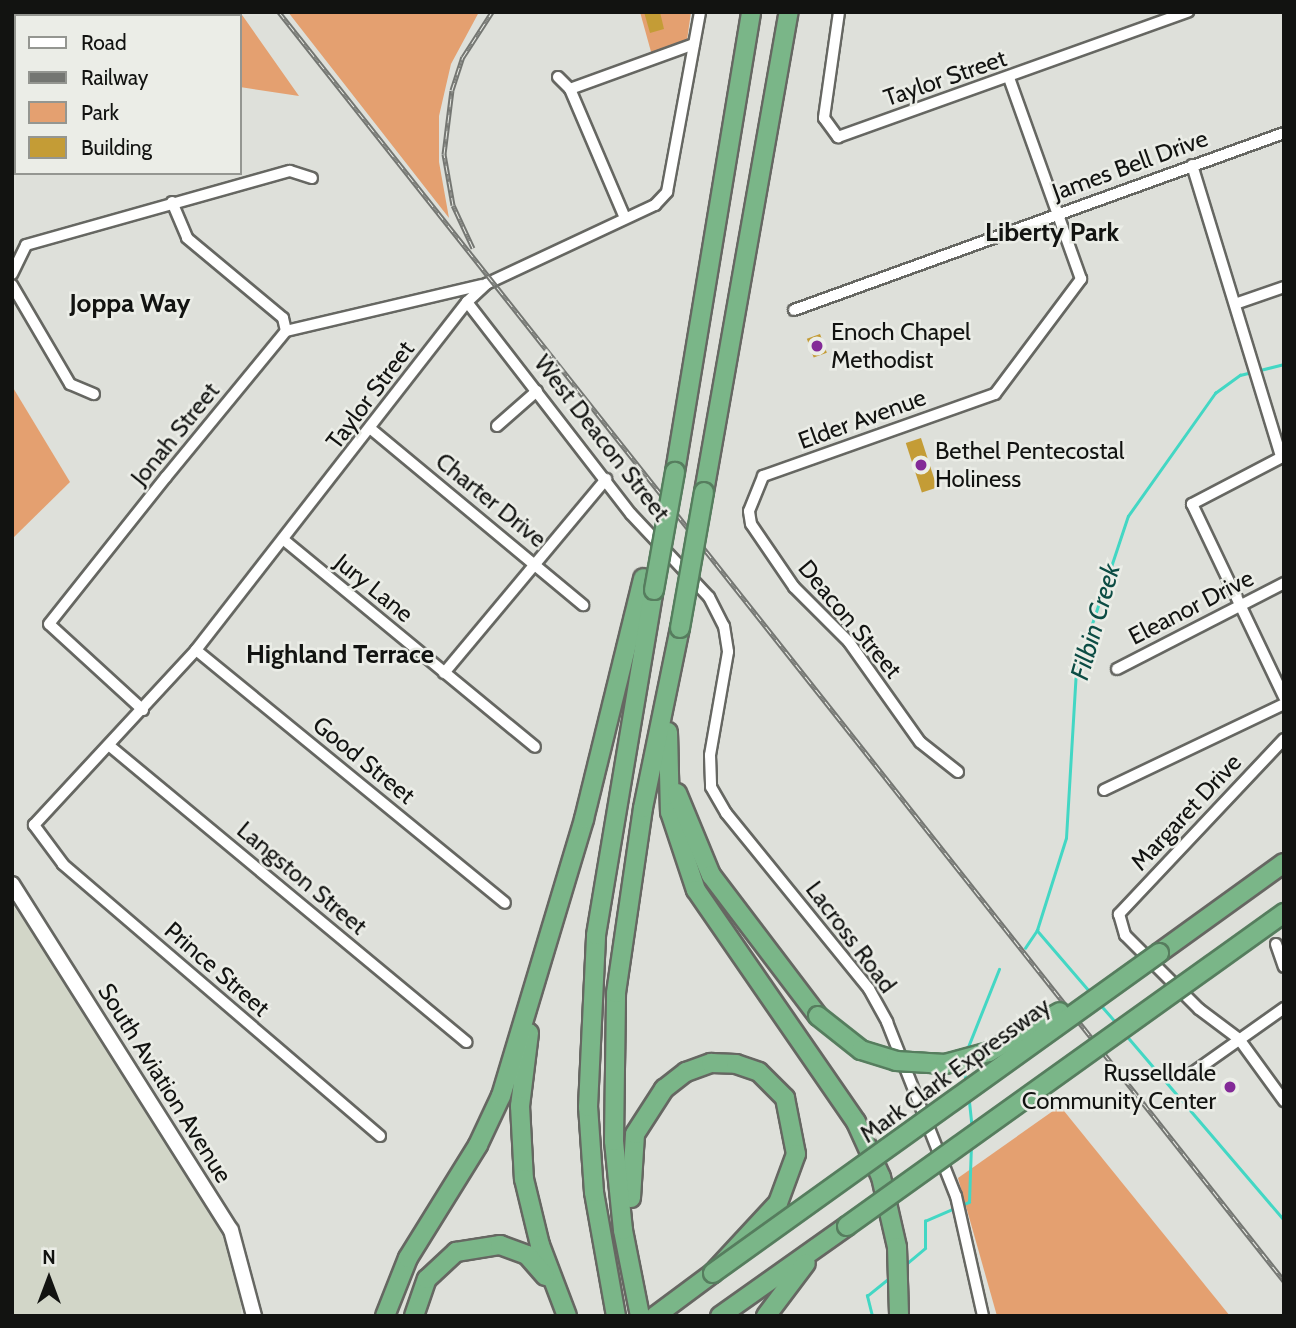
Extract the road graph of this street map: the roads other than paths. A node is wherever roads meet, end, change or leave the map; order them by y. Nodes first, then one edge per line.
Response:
1 (700, 12) edge
2 (751, 12) edge
3 (789, 12) edge
4 (839, 12) edge
5 (1188, 12) edge
6 (694, 44) junction
7 (558, 77) dead end
8 (1009, 78) junction
9 (570, 89) junction
10 (1284, 133) edge
11 (1192, 165) junction
12 (312, 178) dead end
13 (172, 202) junction
14 (1056, 214) junction
15 (625, 218) junction
16 (12, 274) edge
17 (486, 284) junction
18 (12, 285) edge
19 (1284, 287) edge
20 (467, 302) junction
21 (1235, 304) junction
22 (794, 310) dead end
23 (286, 331) junction
24 (537, 391) junction
25 (94, 394) dead end
26 (497, 426) dead end
27 (371, 429) junction
28 (1282, 456) edge
29 (763, 476) joint
30 (606, 479) junction
31 (284, 540) junction
32 (533, 561) junction
33 (1284, 583) edge
34 (649, 584) junction
35 (709, 597) joint
36 (583, 605) dead end
37 (1240, 606) junction
38 (196, 650) junction
39 (673, 667) junction
40 (1116, 669) dead end
41 (444, 673) junction
42 (1284, 697) edge
43 (1284, 704) edge
44 (672, 708) junction
45 (143, 710) junction
46 (1284, 739) edge
47 (111, 747) junction
48 (535, 747) dead end
49 (958, 772) dead end
50 (1104, 790) dead end
51 (34, 825) joint
52 (1281, 865) edge
53 (12, 884) edge
54 (505, 903) dead end
55 (1284, 914) edge
56 (546, 940) junction
57 (1276, 944) dead end
58 (1160, 953) junction
59 (1284, 967) edge
60 (1284, 1008) edge
61 (1239, 1039) junction
62 (466, 1042) dead end
63 (1188, 1076) dead end
64 (1284, 1101) edge
65 (380, 1136) dead end
66 (847, 1226) junction
67 (713, 1273) junction
68 (635, 1292) junction
69 (565, 1311) edge
70 (254, 1316) edge
71 (385, 1316) edge
72 (414, 1316) edge
73 (616, 1316) edge
74 (640, 1316) edge
75 (655, 1316) edge
76 (720, 1316) edge
77 (766, 1316) edge
78 (899, 1316) edge
79 (983, 1316) edge

1 - 6 street, Taylor Street
2 - 34 highway, bridge
3 - 39 highway, bridge
4 - 8 street, Taylor Street
5 - 8 street, Taylor Street
6 - 9 street
6 - 15 street, Taylor Street
7 - 9 street
8 - 14 street, Elder Avenue
9 - 15 street
10 - 11 street, James Bell Drive
11 - 14 street, James Bell Drive
11 - 21 street
12 - 13 street
13 - 16 street
13 - 23 street
14 - 22 street, James Bell Drive
14 - 29 street, Elder Avenue
15 - 17 street, Taylor Street
17 - 20 street, Taylor Street
17 - 23 street
18 - 25 street
19 - 21 street
20 - 24 street, West Deacon Street
20 - 27 street, Taylor Street
21 - 28 street
23 - 45 street, Jonah Street
24 - 26 street
24 - 30 street, West Deacon Street
27 - 31 street, Taylor Street
27 - 32 street, Charter Drive
28 - 37 street
29 - 49 street, Deacon Street
30 - 32 street
30 - 35 street, West Deacon Street
31 - 38 street, Taylor Street
31 - 41 street, Jury Lane
32 - 36 street, Charter Drive
32 - 41 street
33 - 37 street, Eleanor Drive
34 - 56 highway
34 - 73 highway
35 - 79 street, Lacross Road
37 - 40 street, Eleanor Drive
37 - 42 street
38 - 45 street, Taylor Street
38 - 54 street, Good Street
39 - 44 highway
39 - 68 highway
41 - 48 street, Jury Lane
43 - 50 street
44 - 58 highway, bridge
44 - 78 highway, bridge
45 - 47 street, Taylor Street
46 - 61 street, Margaret Drive
47 - 51 street, Taylor Street
47 - 62 street, Langston Street
51 - 65 street, Prince Street
52 - 58 highway, Mark Clark Expressway
53 - 70 street, South Aviation Avenue
55 - 66 highway, bridge
56 - 69 highway
56 - 71 highway
57 - 59 street
58 - 67 highway, Mark Clark Expressway, bridge
60 - 61 street
61 - 63 street
61 - 64 street
66 - 76 highway
66 - 77 highway
67 - 68 highway, bridge
67 - 75 highway, Mark Clark Expressway
68 - 74 highway
69 - 72 highway

